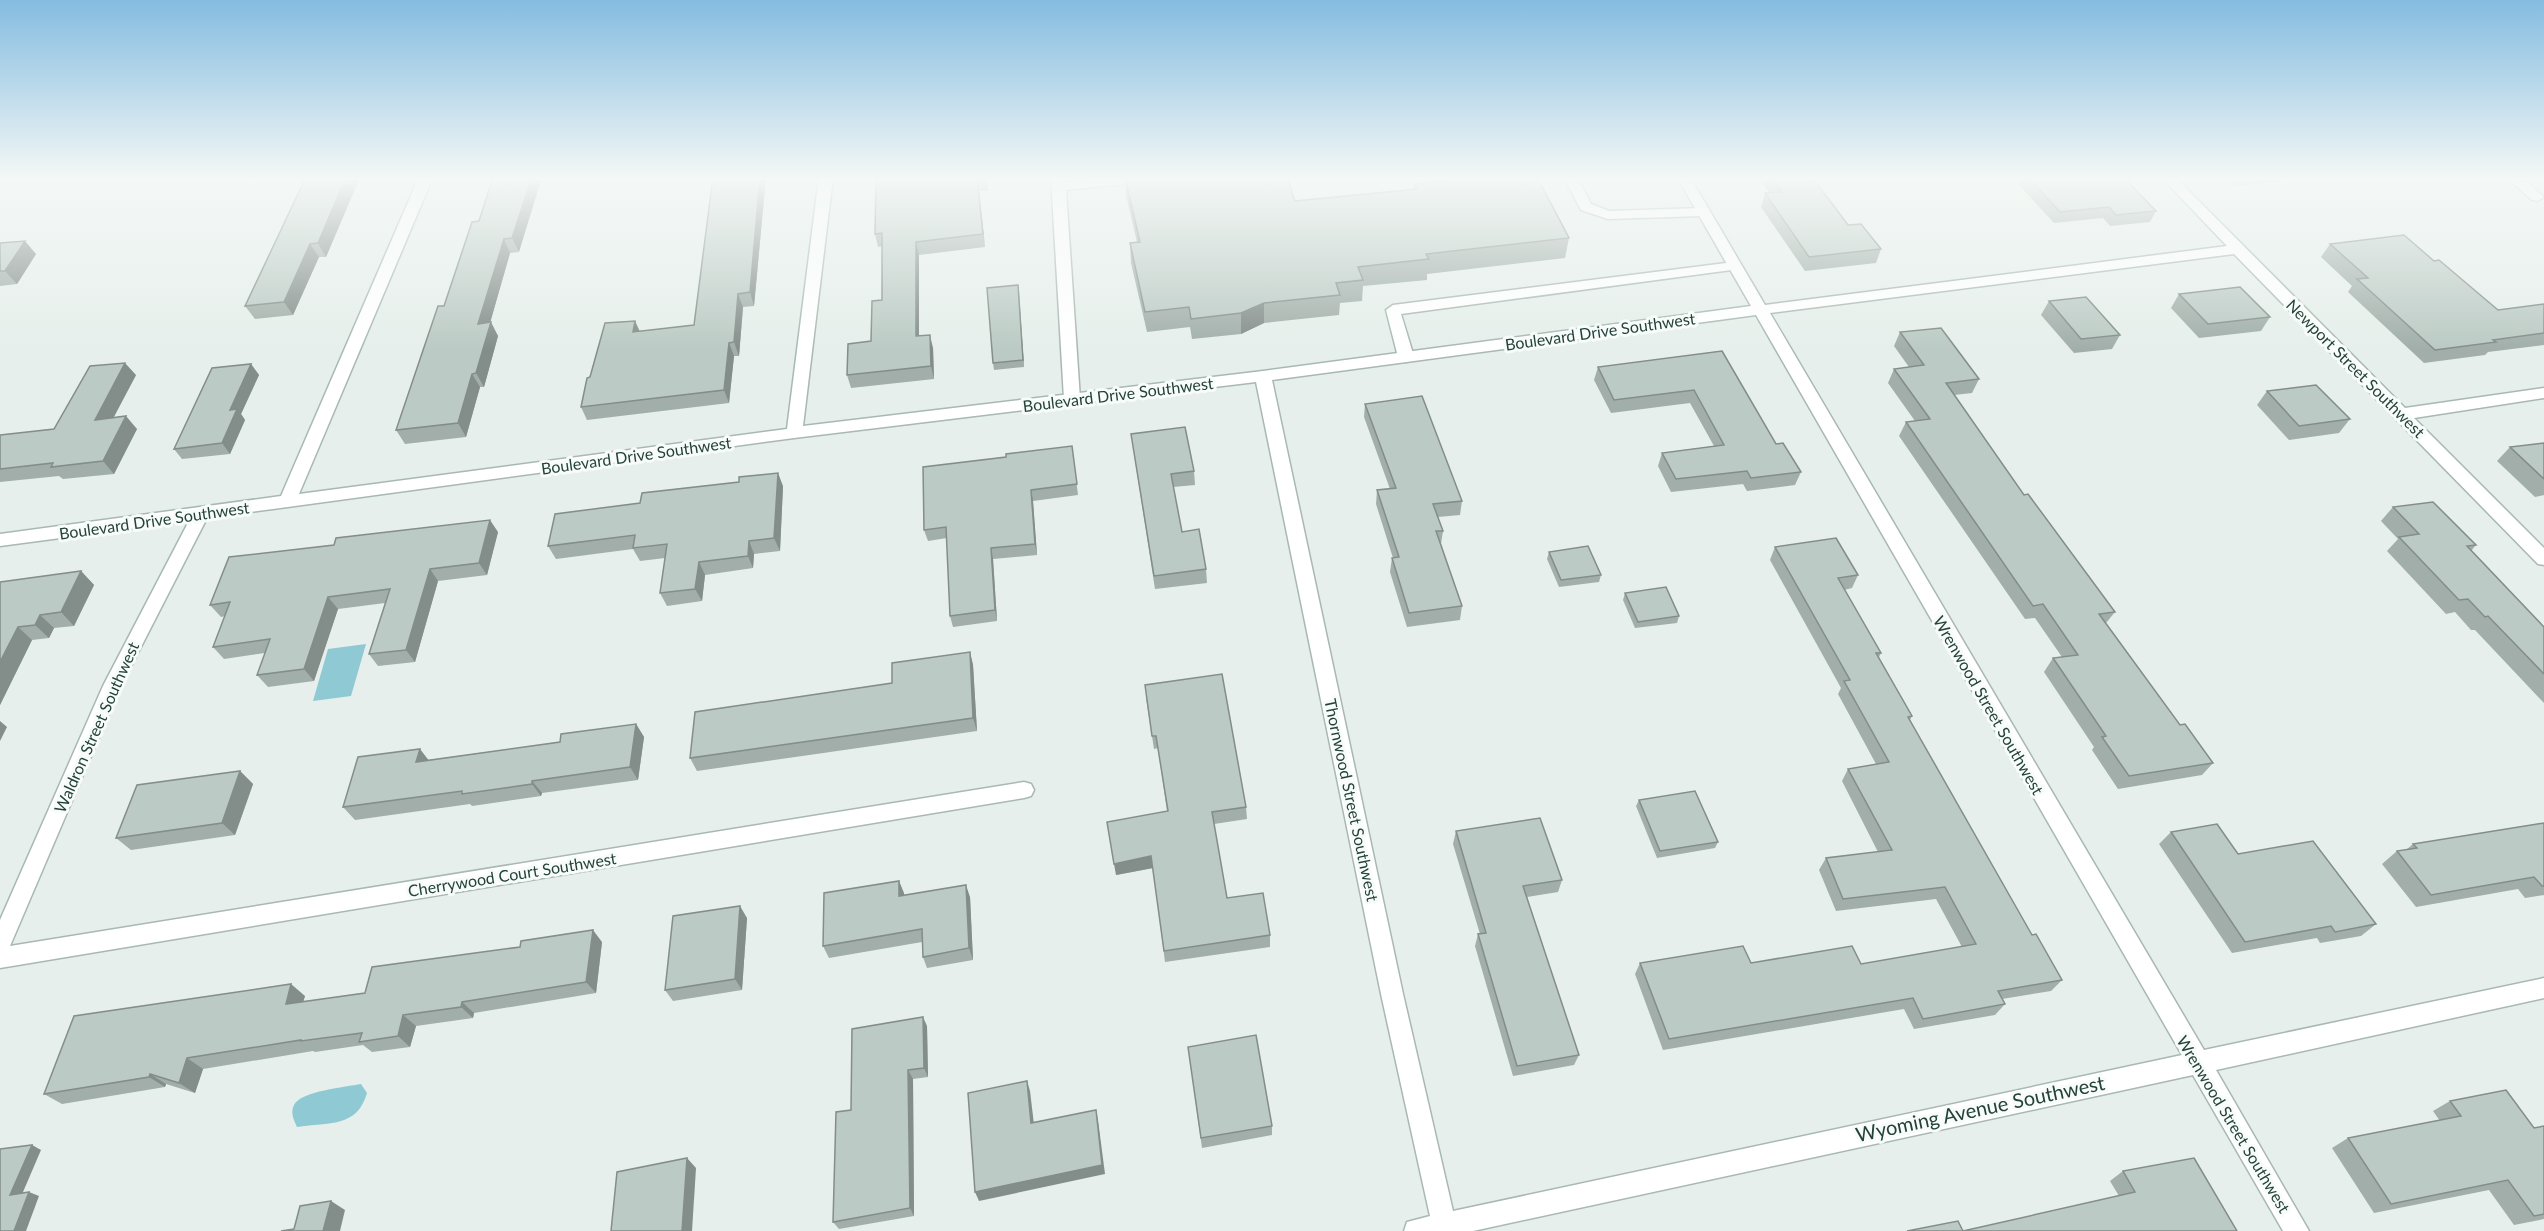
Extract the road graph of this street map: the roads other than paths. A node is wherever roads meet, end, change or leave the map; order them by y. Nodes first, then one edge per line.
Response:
1 (401, 234) edge
2 (819, 234) edge
3 (1061, 234) edge
4 (1716, 234) edge
5 (2223, 234) edge
6 (2237, 249) junction
7 (1734, 266) junction
8 (1759, 309) junction
9 (1406, 357) junction
10 (1263, 376) junction
11 (2544, 393) edge
12 (1072, 399) junction
13 (2402, 414) junction
14 (794, 433) junction
15 (287, 502) junction
16 (201, 514) junction
17 (0, 540) edge
18 (2544, 559) edge
19 (1024, 790) dead end
20 (0, 945) edge
21 (0, 958) edge
22 (2544, 988) edge
23 (2197, 1061) junction
24 (1444, 1224) junction
25 (1416, 1231) edge
26 (2297, 1231) edge

1 - 15 street
2 - 14 street
3 - 12 street
4 - 7 street, Wrenwood Street Southwest
5 - 6 street, Newport Street Southwest
6 - 8 street, Boulevard Drive Southwest
6 - 13 street, Newport Street Southwest
7 - 8 street, Wrenwood Street Southwest
7 - 9 street
8 - 9 street, Boulevard Drive Southwest
8 - 23 street, Wrenwood Street Southwest
9 - 10 street, Boulevard Drive Southwest
10 - 12 street, Boulevard Drive Southwest
10 - 24 street, Thornwood Street Southwest
11 - 13 street
12 - 14 street, Boulevard Drive Southwest
13 - 18 street, Newport Street Southwest
14 - 15 street, Boulevard Drive Southwest
15 - 16 street, Boulevard Drive Southwest
16 - 17 street, Boulevard Drive Southwest
16 - 20 street, Waldron Street Southwest
19 - 21 street, Cherrywood Court Southwest
22 - 23 street, Wyoming Avenue Southwest
23 - 24 street, Wyoming Avenue Southwest
23 - 26 street, Wrenwood Street Southwest
24 - 25 street, Wyoming Avenue Southwest

